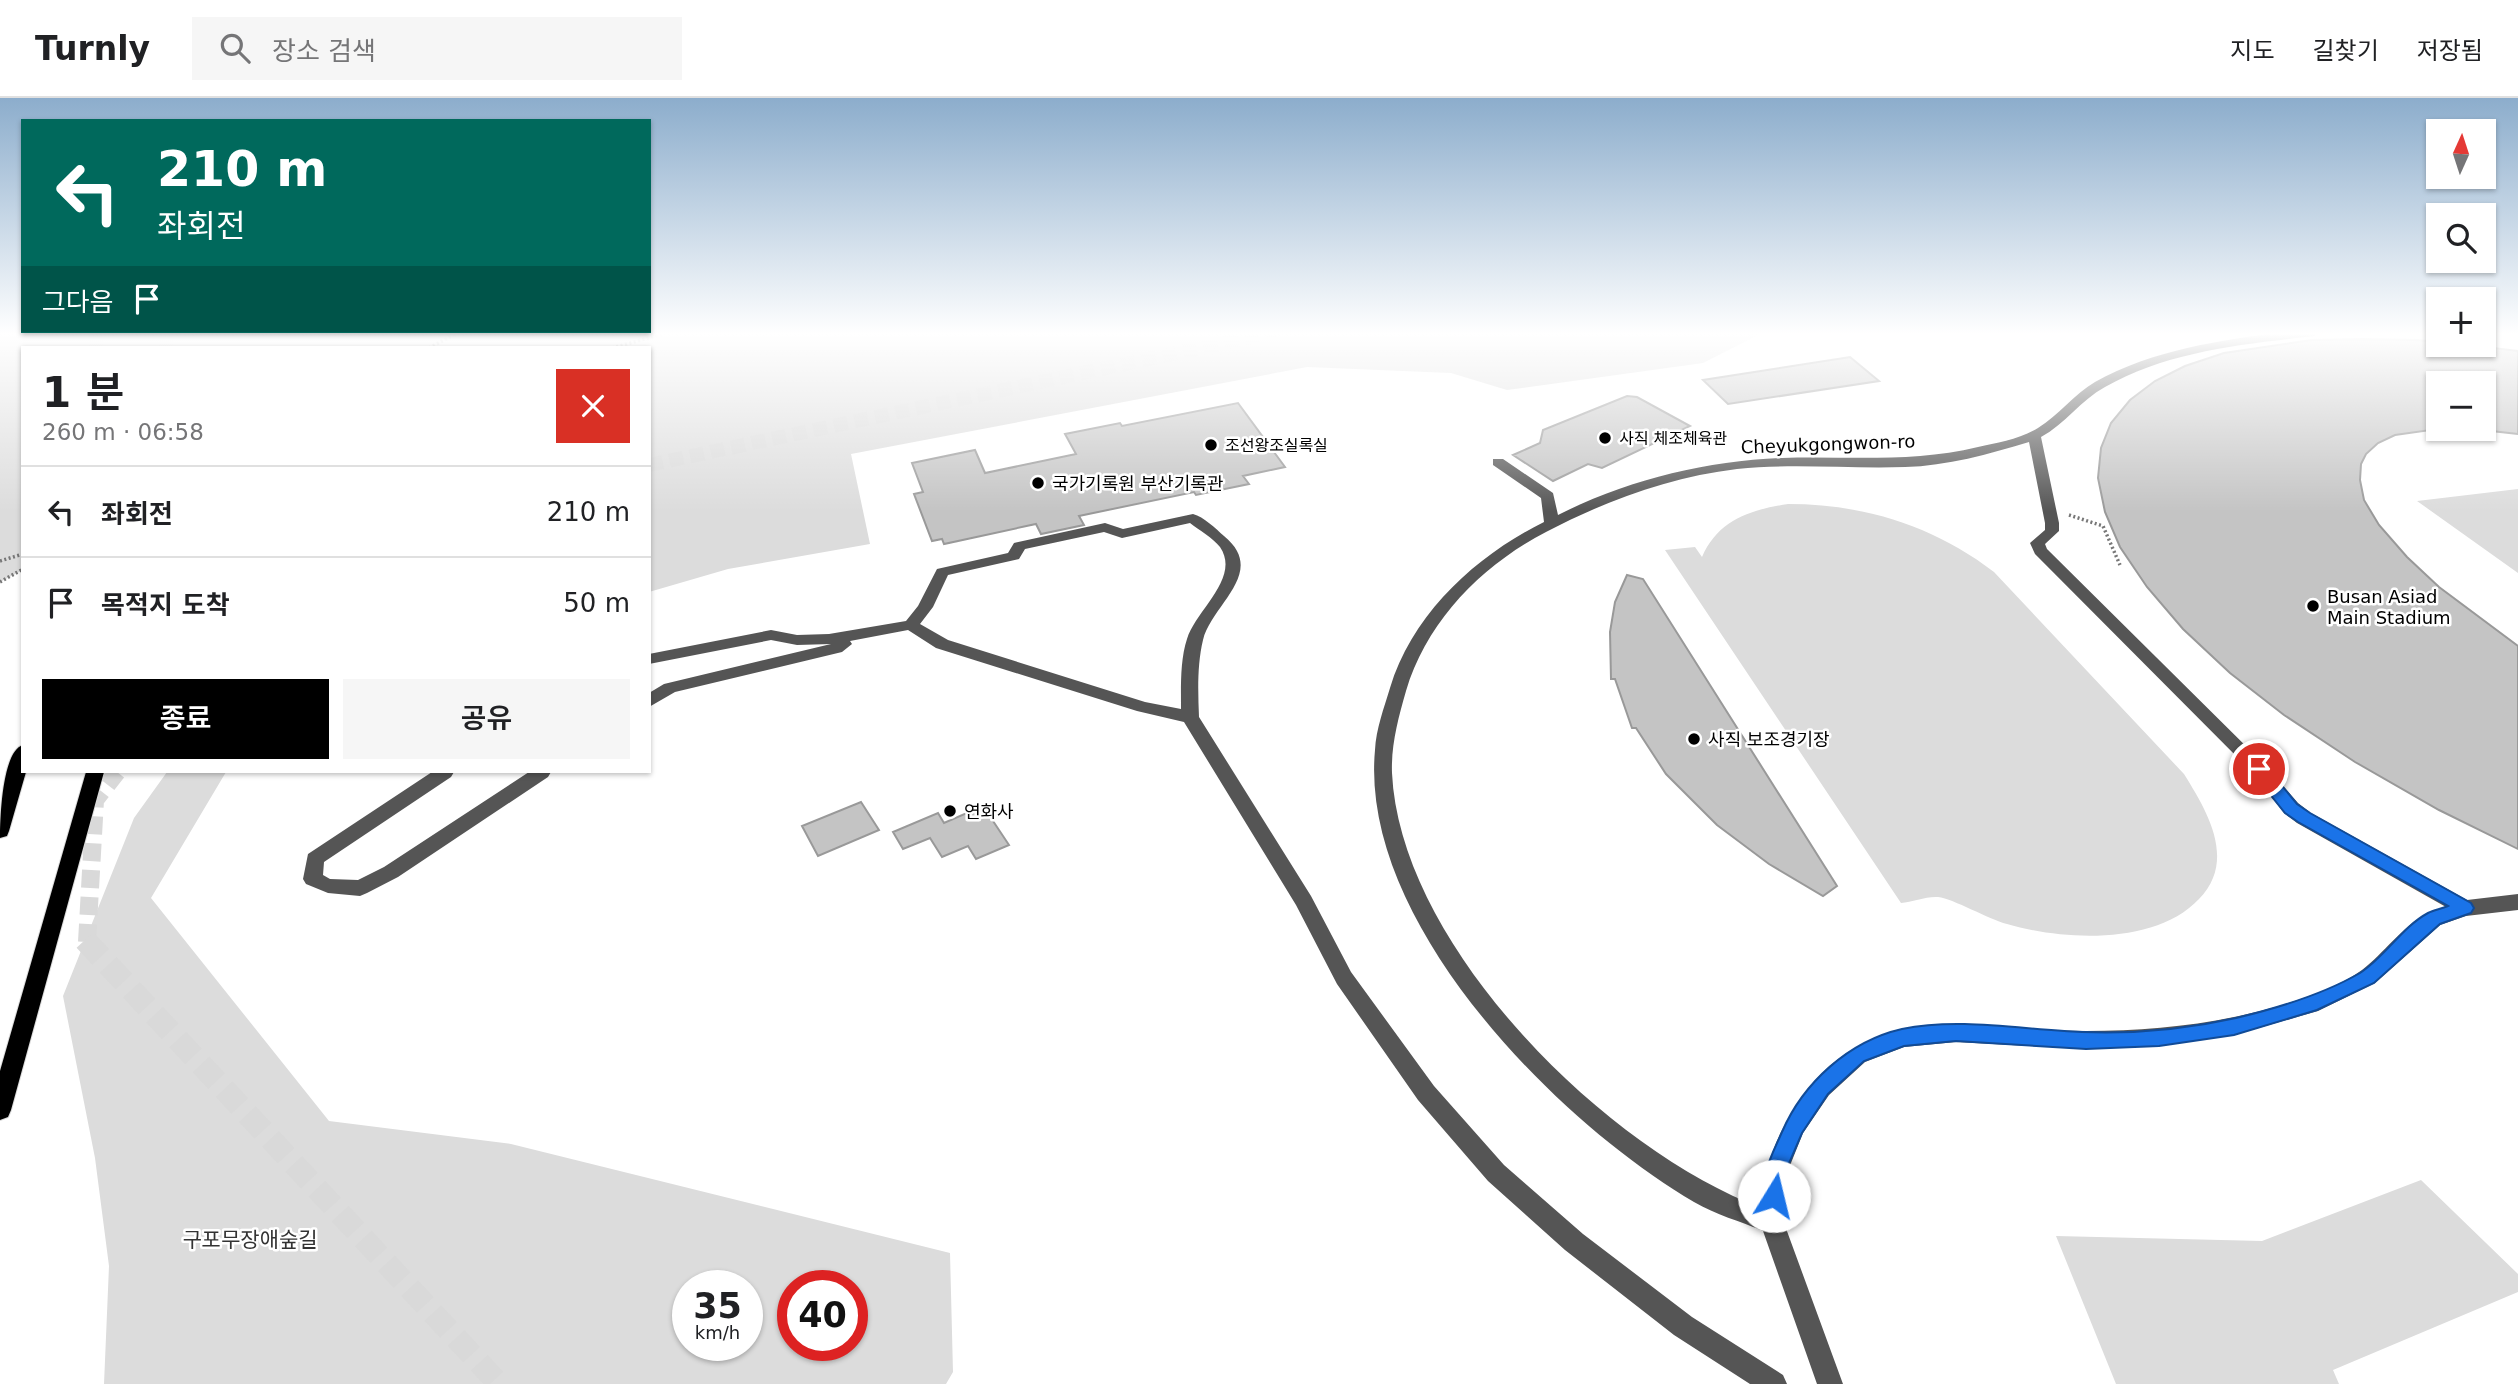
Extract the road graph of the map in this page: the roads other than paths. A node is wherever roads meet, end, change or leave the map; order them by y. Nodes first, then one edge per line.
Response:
1 (2089, 392) edge
2 (2034, 435) junction
3 (1498, 462) dead end
4 (1552, 524) junction
5 (911, 625) junction
6 (858, 634) junction
7 (651, 659) edge
8 (651, 700) edge
9 (1190, 716) junction
10 (21, 758) edge
11 (95, 773) edge
12 (444, 773) edge
13 (540, 773) edge
14 (0, 831) edge
15 (2518, 902) edge
16 (2465, 908) junction
17 (0, 1111) edge
18 (1772, 1223) junction
19 (1774, 1384) edge
20 (1830, 1384) edge

1 - 2 street, Cheyukgongwon-ro
2 - 4 street, Cheyukgongwon-ro
2 - 16 street
3 - 4 street
4 - 18 street, Cheyukgongwon-ro
5 - 6 street
5 - 9 street
5 - 9 street
6 - 7 street
6 - 8 street
9 - 19 street
10 - 14 main road
11 - 17 main road
12 - 13 street
15 - 16 street
16 - 18 street
18 - 20 street

